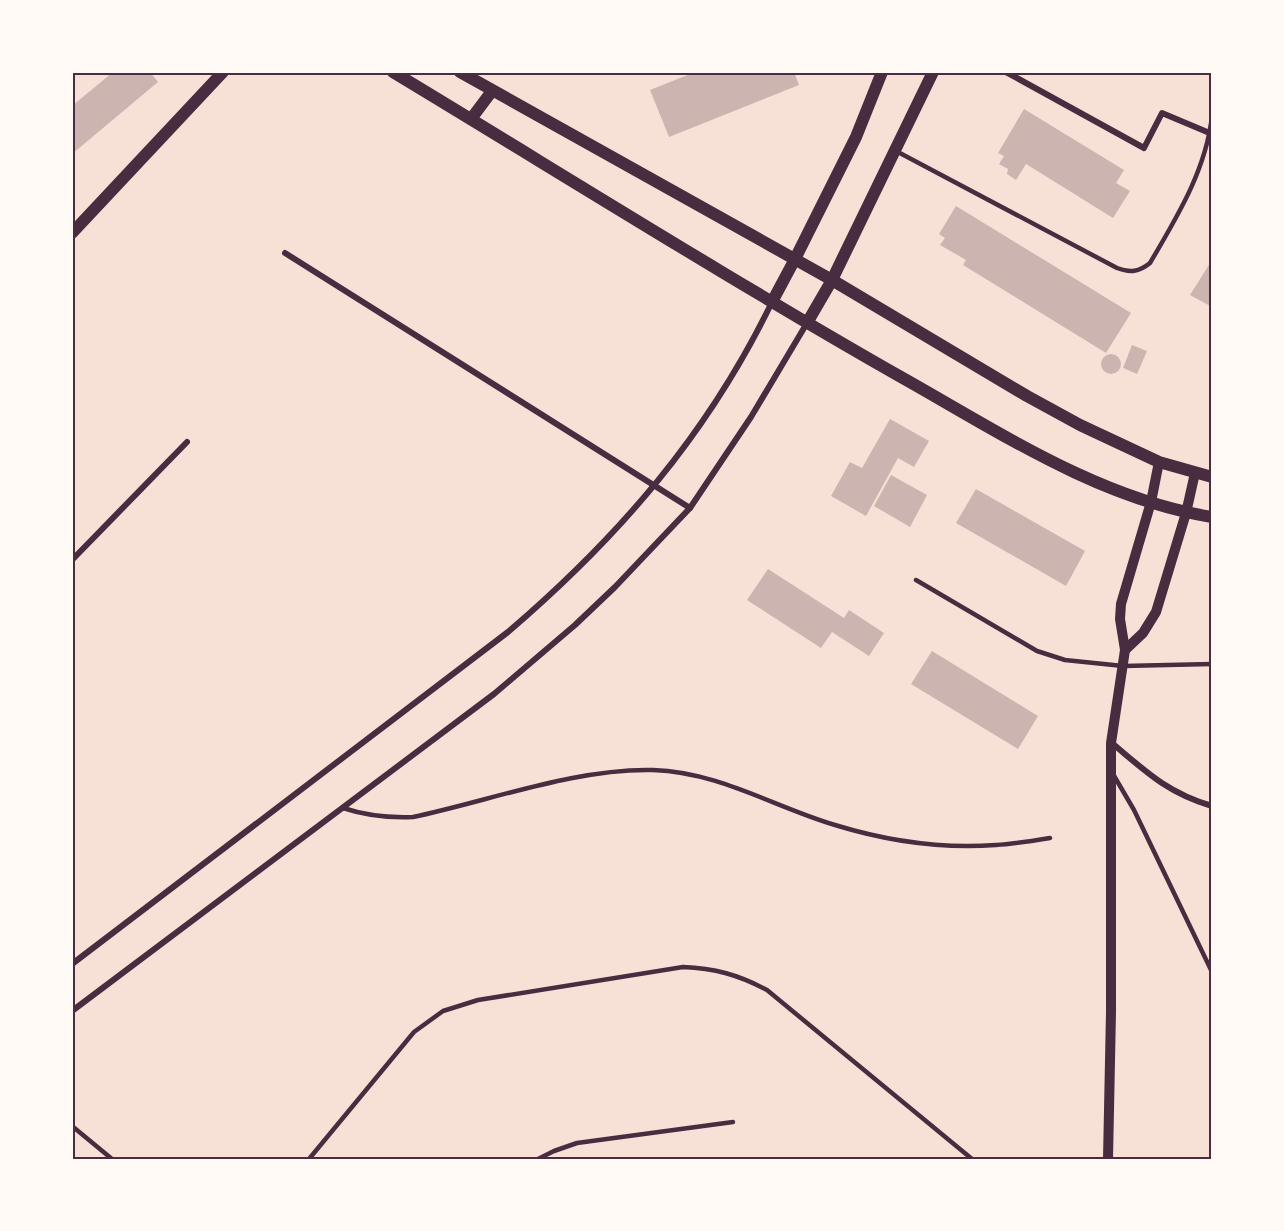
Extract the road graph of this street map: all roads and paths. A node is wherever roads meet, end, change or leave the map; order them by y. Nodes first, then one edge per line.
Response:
1 (223, 72) edge
2 (393, 72) edge
3 (460, 72) edge
4 (882, 72) edge
5 (933, 72) edge
6 (1006, 72) edge
7 (492, 91) junction
8 (1212, 116) edge
9 (471, 119) junction
10 (1211, 134) edge
11 (894, 149) junction
12 (72, 233) edge
13 (285, 253) dead end
14 (795, 259) junction
15 (832, 280) junction
16 (772, 302) junction
17 (807, 323) junction
18 (187, 442) dead end
19 (1159, 462) junction
20 (1195, 473) junction
21 (1212, 477) edge
22 (654, 485) junction
23 (1151, 502) junction
24 (690, 508) junction
25 (1186, 513) junction
26 (1212, 517) edge
27 (72, 560) edge
28 (916, 580) dead end
29 (1125, 650) junction
30 (1212, 664) edge
31 (1123, 666) junction
32 (1112, 743) junction
33 (1112, 772) junction
34 (1212, 806) edge
35 (343, 808) junction
36 (1050, 838) dead end
37 (72, 964) edge
38 (1212, 972) edge
39 (72, 1011) edge
40 (734, 1122) dead end
41 (72, 1126) edge
42 (112, 1159) edge
43 (309, 1159) edge
44 (538, 1159) edge
45 (972, 1159) edge
46 (1108, 1159) edge

1 - 12 main road
2 - 9 main road
3 - 7 main road
4 - 14 main road
5 - 11 main road
6 - 10 street
7 - 9 main road
7 - 14 main road
8 - 10 lane
9 - 16 main road
10 - 11 lane
11 - 15 main road
13 - 22 street
14 - 15 main road
14 - 16 main road
15 - 17 main road
15 - 19 main road
16 - 17 main road
16 - 22 street
17 - 23 main road
17 - 24 street
18 - 27 street
19 - 20 main road
19 - 23 street
20 - 21 main road
20 - 25 street
22 - 24 street
22 - 37 street
23 - 25 main road
23 - 29 street
24 - 35 street
25 - 26 main road
25 - 29 street
28 - 31 lane
29 - 31 street
30 - 31 lane
31 - 32 street
32 - 33 street
32 - 34 street
33 - 38 lane
33 - 46 street
35 - 36 lane
35 - 39 street
40 - 44 lane
41 - 42 lane
43 - 45 lane

